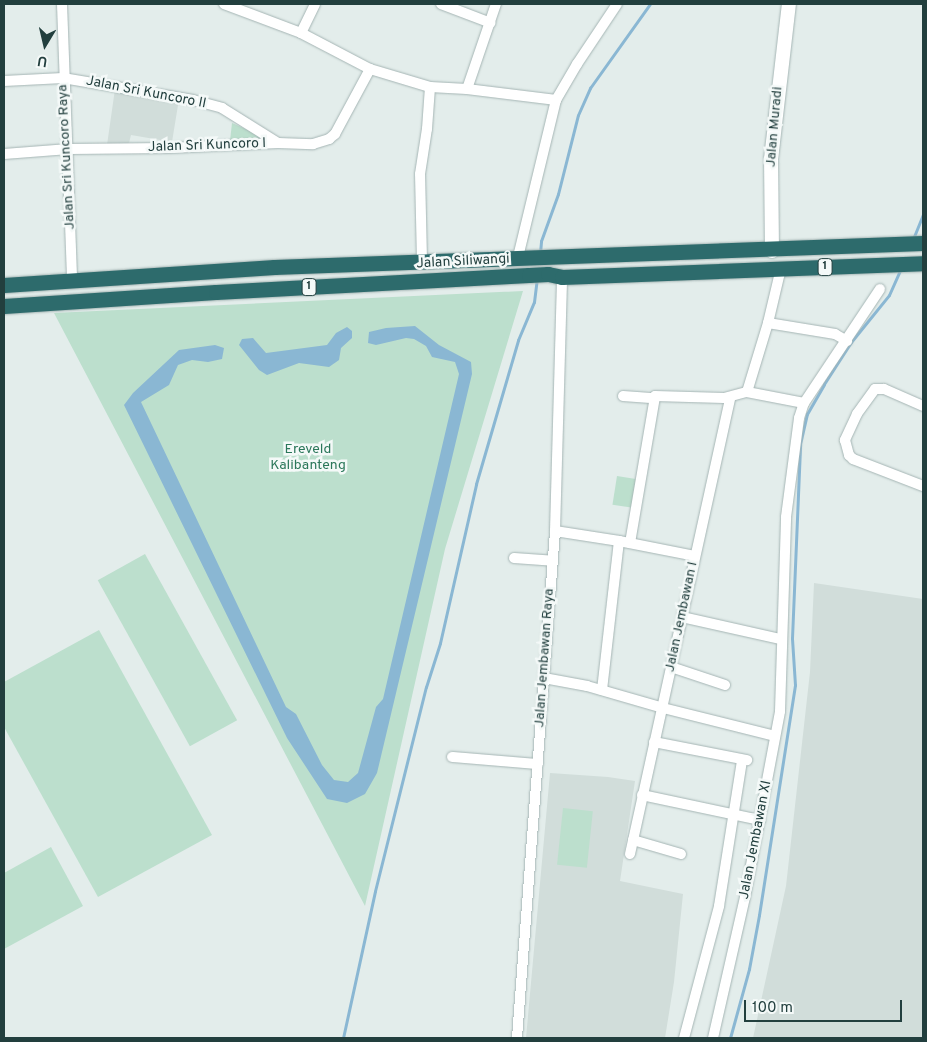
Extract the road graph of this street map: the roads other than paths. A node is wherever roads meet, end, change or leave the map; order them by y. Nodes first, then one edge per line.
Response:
1 (62, 4) edge
2 (224, 4) edge
3 (315, 4) edge
4 (441, 4) edge
5 (496, 4) edge
6 (617, 4) edge
7 (789, 4) edge
8 (491, 23) junction
9 (301, 33) junction
10 (370, 69) junction
11 (63, 78) junction
12 (4, 81) edge
13 (430, 87) junction
14 (468, 89) junction
15 (556, 100) junction
16 (278, 142) junction
17 (69, 149) junction
18 (4, 154) edge
19 (923, 243) edge
20 (772, 251) junction
21 (525, 257) junction
22 (422, 261) junction
23 (923, 263) edge
24 (781, 268) junction
25 (555, 276) junction
26 (72, 280) junction
27 (4, 285) edge
28 (880, 289) dead end
29 (4, 306) edge
30 (768, 323) junction
31 (847, 341) junction
32 (747, 392) junction
33 (623, 396) dead end
34 (655, 397) junction
35 (730, 398) junction
36 (804, 402) junction
37 (923, 406) edge
38 (923, 486) edge
39 (555, 531) junction
40 (619, 541) junction
41 (630, 543) junction
42 (695, 556) junction
43 (514, 558) dead end
44 (553, 561) junction
45 (682, 617) junction
46 (780, 639) junction
47 (671, 667) junction
48 (544, 678) junction
49 (725, 685) dead end
50 (602, 690) junction
51 (663, 708) junction
52 (775, 736) junction
53 (654, 742) junction
54 (452, 758) dead end
55 (538, 764) junction
56 (642, 795) junction
57 (735, 816) junction
58 (760, 820) junction
59 (633, 840) junction
60 (630, 854) dead end
61 (681, 854) dead end
62 (518, 1038) edge
63 (684, 1038) edge
64 (713, 1038) edge

1 - 11 street, Jalan Sri Kuncoro Raya
2 - 9 street
3 - 9 street
4 - 8 street
5 - 8 street
6 - 15 street
7 - 20 street, Jalan Muradi
8 - 14 street
9 - 10 street
10 - 13 street
10 - 16 street, Jalan Sri Kuncoro I
11 - 12 street, Jalan Sri Kuncoro II
11 - 16 street, Jalan Sri Kuncoro II
11 - 17 street, Jalan Sri Kuncoro Raya
13 - 14 street
13 - 22 street
14 - 15 street
15 - 21 street
16 - 17 street, Jalan Sri Kuncoro I
17 - 18 street, Jalan Sri Kuncoro I
17 - 26 street, Jalan Sri Kuncoro Raya
19 - 20 highway, Jalan Siliwangi / 1
20 - 21 highway, Jalan Siliwangi / 1
21 - 22 highway, Jalan Siliwangi / 1
22 - 26 highway, Jalan Siliwangi / 1
23 - 24 highway, Jalan Siliwangi / 1
24 - 25 highway, Jalan Siliwangi / 1
24 - 30 street
25 - 29 highway, Jalan Siliwangi / 1
25 - 39 street, Jalan Jembawan Raya
26 - 27 highway, Jalan Siliwangi / 1
28 - 31 street
30 - 31 street
30 - 32 street
31 - 36 street
32 - 35 street
32 - 36 street
33 - 34 street
34 - 35 street
34 - 41 street
35 - 42 street, Jalan Jembawan I
36 - 46 street
37 - 38 street
39 - 40 street
39 - 44 street, Jalan Jembawan Raya
40 - 41 street
40 - 50 street
41 - 42 street
42 - 45 street, Jalan Jembawan I
43 - 44 street
44 - 48 street, Jalan Jembawan Raya
45 - 46 street
45 - 47 street, Jalan Jembawan I
46 - 52 street, Jalan Jembawan XI
47 - 49 street
47 - 51 street, Jalan Jembawan I
48 - 50 street
48 - 55 street, Jalan Jembawan Raya
50 - 51 street
51 - 52 street
51 - 53 street, Jalan Jembawan I
52 - 58 street, Jalan Jembawan XI
53 - 56 street, Jalan Jembawan I
53 - 57 street
54 - 55 street
55 - 62 street, Jalan Jembawan Raya
56 - 57 street
56 - 59 street, Jalan Jembawan I
57 - 58 street
57 - 63 street
58 - 64 street, Jalan Jembawan XI
59 - 60 street, Jalan Jembawan I
59 - 61 street

